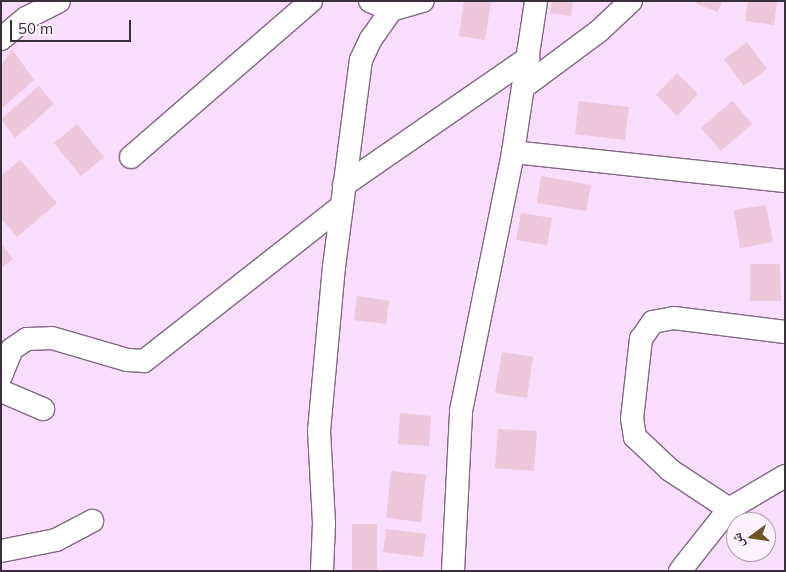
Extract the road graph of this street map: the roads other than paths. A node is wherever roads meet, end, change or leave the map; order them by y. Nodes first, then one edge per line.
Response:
1 (59, 1) edge
2 (311, 1) edge
3 (370, 1) edge
4 (423, 1) edge
5 (536, 1) edge
6 (631, 1) edge
7 (391, 10) junction
8 (1, 39) edge
9 (528, 58) junction
10 (525, 86) junction
11 (513, 152) junction
12 (131, 157) dead end
13 (784, 180) edge
14 (343, 196) junction
15 (785, 332) edge
16 (1, 376) edge
17 (1, 391) edge
18 (43, 409) dead end
19 (785, 476) edge
20 (729, 509) junction
21 (92, 521) dead end
22 (1, 551) edge
23 (322, 571) edge
24 (453, 571) edge
25 (680, 571) edge

1 - 8 street
2 - 12 street
3 - 7 street
4 - 7 street
5 - 9 street
6 - 10 street
7 - 14 street
9 - 10 street
9 - 14 street
10 - 11 street
11 - 13 street
11 - 24 street
14 - 16 street
14 - 23 street
15 - 20 street
17 - 18 street
19 - 20 street
20 - 25 street
21 - 22 street

